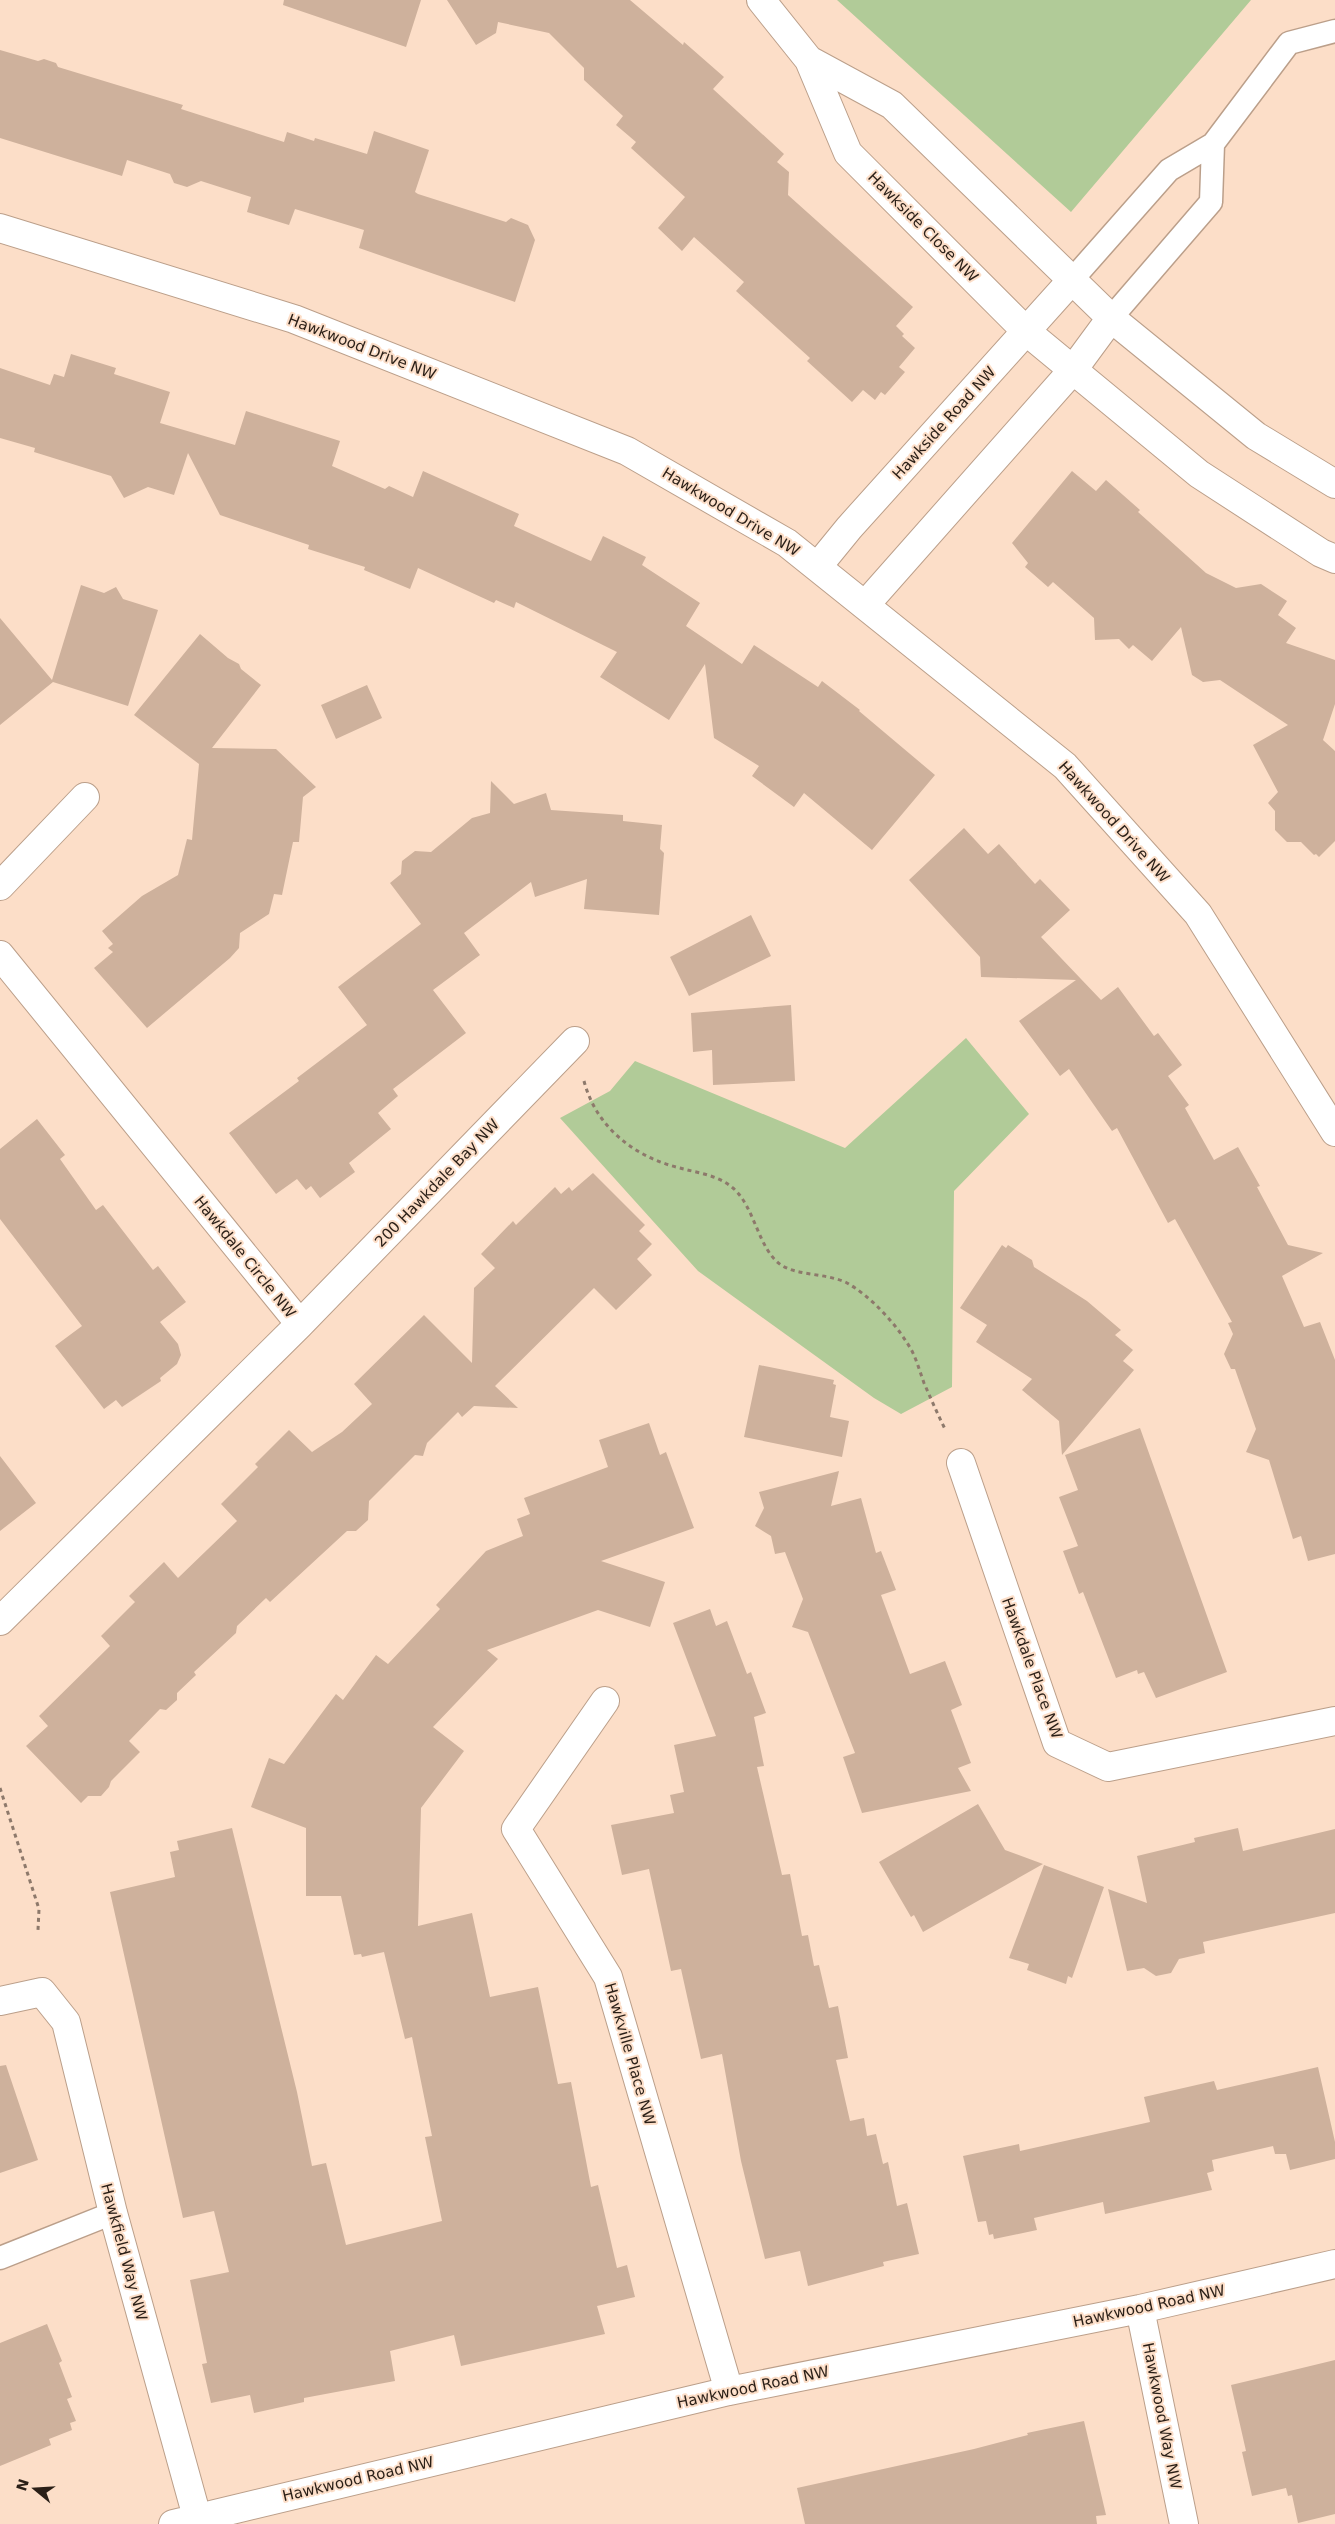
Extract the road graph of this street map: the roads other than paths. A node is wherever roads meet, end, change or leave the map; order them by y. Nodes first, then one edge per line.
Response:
1 (761, 0) edge
2 (1335, 31) edge
3 (809, 60) junction
4 (1213, 144) junction
5 (0, 228) edge
6 (1071, 281) junction
7 (1111, 318) junction
8 (1027, 332) junction
9 (1072, 371) junction
10 (1335, 484) edge
11 (1335, 559) edge
12 (818, 566) junction
13 (866, 604) junction
14 (85, 797) dead end
15 (0, 886) edge
16 (0, 955) edge
17 (575, 1041) road end
18 (1335, 1132) edge
19 (300, 1324) junction
20 (961, 1463) road end
21 (0, 1621) edge
22 (605, 1701) dead end
23 (1335, 1721) edge
24 (0, 2001) edge
25 (113, 2213) junction
26 (0, 2258) edge
27 (1335, 2264) edge
28 (1140, 2309) junction
29 (729, 2391) junction
30 (185, 2521) edge
31 (1184, 2524) edge

1 - 3 street, Hawkside Close NW
2 - 4 lane
3 - 6 street, Hawkside Close NW
3 - 8 street, Hawkside Close NW
4 - 6 lane
4 - 7 lane
5 - 12 street, Hawkwood Drive NW
6 - 7 street, Hawkside Close NW
6 - 8 street, Hawkside Road NW
7 - 9 street
7 - 10 street
8 - 9 street, Hawkside Close NW
8 - 12 street, Hawkside Road NW
9 - 11 street
9 - 13 street
12 - 13 street, Hawkwood Drive NW
13 - 18 street, Hawkwood Drive NW
14 - 15 street
16 - 19 street, Hawkdale Circle NW
17 - 19 street, 200 Hawkdale Bay NW
19 - 21 street, Hawkdale Circle NW
20 - 23 street, Hawkdale Place NW
22 - 29 street, Hawkville Place NW
24 - 25 street, Hawkfield Way NW
25 - 26 lane
25 - 30 street, Hawkfield Way NW
27 - 28 street, Hawkwood Road NW
28 - 29 street, Hawkwood Road NW
28 - 31 street, Hawkwood Way NW
29 - 30 street, Hawkwood Road NW

